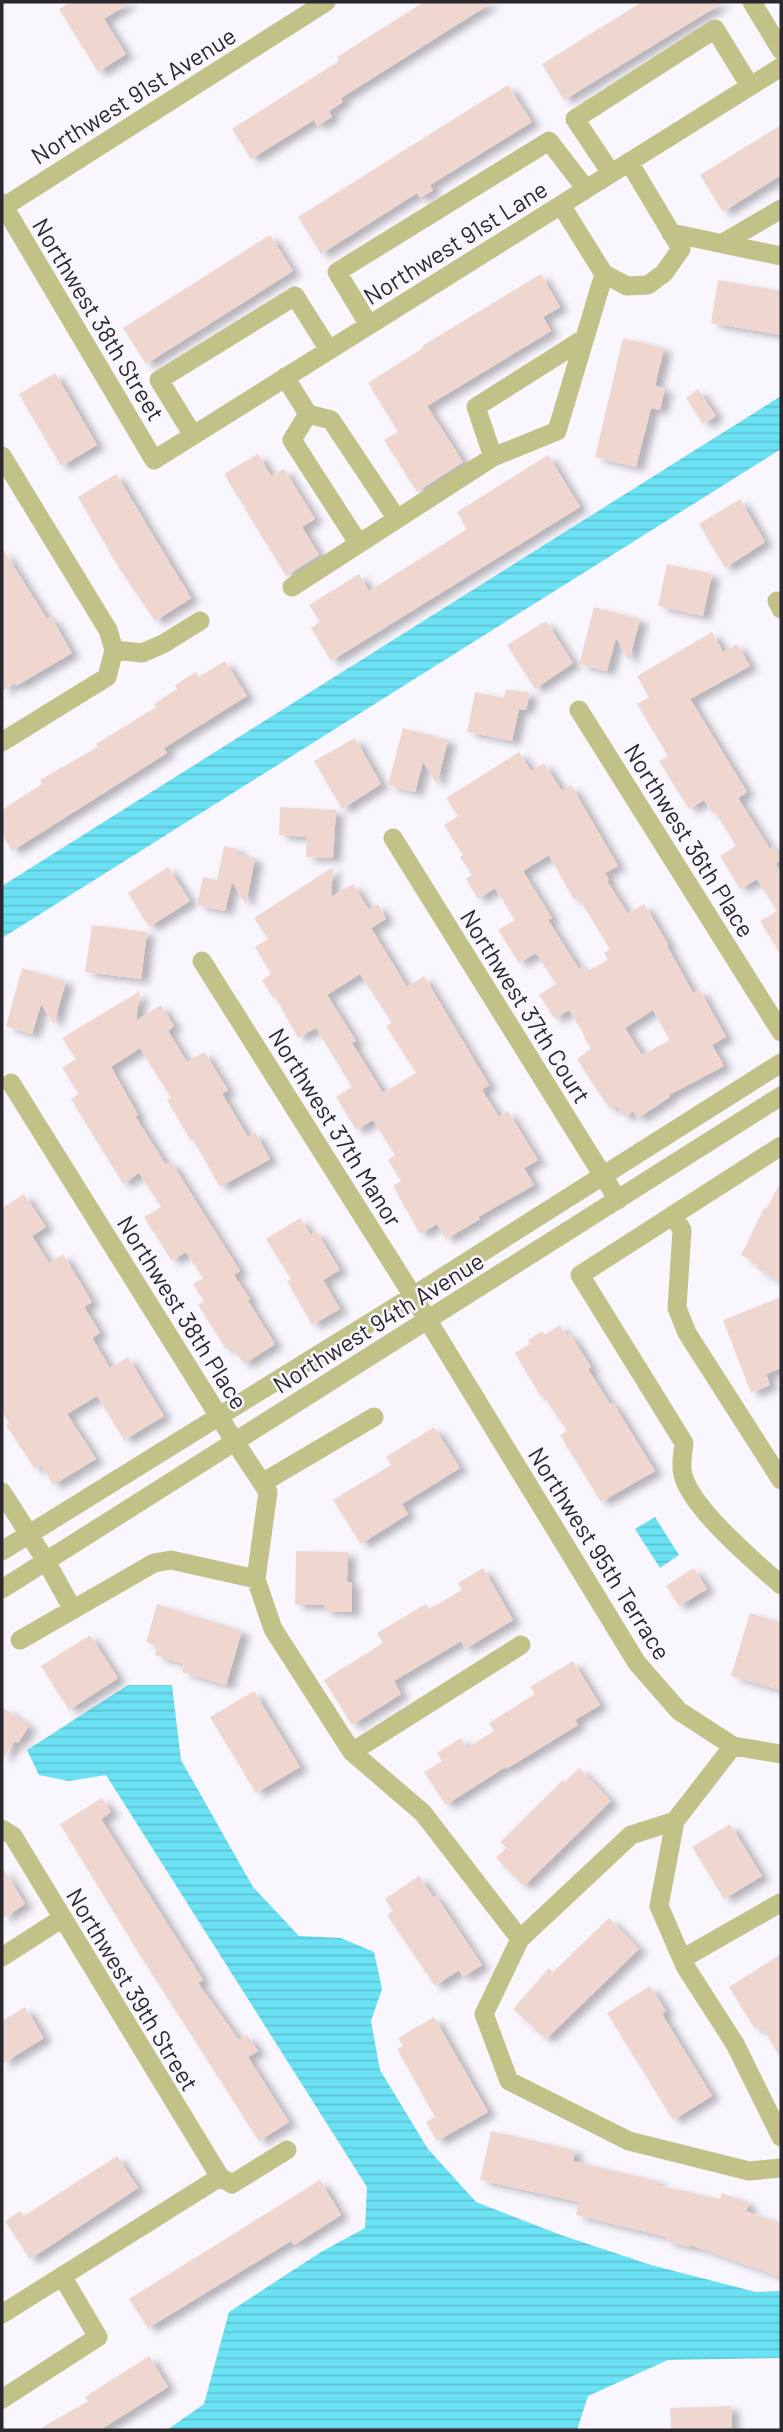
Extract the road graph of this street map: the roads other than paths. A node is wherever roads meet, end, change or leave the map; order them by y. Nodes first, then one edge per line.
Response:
1 (326, 2) edge
2 (751, 2) edge
3 (781, 50) edge
4 (781, 67) edge
5 (750, 86) junction
6 (629, 162) junction
7 (611, 173) junction
8 (586, 189) junction
9 (561, 205) junction
10 (3, 206) edge
11 (781, 209) edge
12 (671, 233) junction
13 (723, 243) junction
14 (781, 256) edge
15 (604, 274) junction
16 (369, 325) junction
17 (585, 338) junction
18 (329, 350) junction
19 (285, 377) junction
20 (308, 414) junction
21 (193, 435) junction
22 (2, 456) edge
23 (493, 457) junction
24 (154, 460) joint
25 (397, 519) junction
26 (359, 544) junction
27 (292, 587) dead end
28 (200, 621) dead end
29 (114, 650) junction
30 (579, 710) dead end
31 (2, 742) edge
32 (393, 838) dead end
33 (202, 961) dead end
34 (781, 1032) edge
35 (781, 1063) edge
36 (11, 1083) dead end
37 (781, 1096) edge
38 (781, 1146) edge
39 (603, 1176) junction
40 (618, 1200) junction
41 (673, 1215) junction
42 (413, 1296) junction
43 (427, 1320) junction
44 (219, 1415) junction
45 (374, 1417) dead end
46 (235, 1442) junction
47 (781, 1480) edge
48 (262, 1483) junction
49 (2, 1492) edge
50 (29, 1534) junction
51 (2, 1551) edge
52 (46, 1561) junction
53 (256, 1579) junction
54 (781, 1585) edge
55 (2, 1589) edge
56 (73, 1610) junction
57 (20, 1640) dead end
58 (521, 1645) dead end
59 (733, 1746) junction
60 (352, 1752) junction
61 (781, 1754) edge
62 (675, 1821) junction
63 (2, 1829) edge
64 (780, 1903) edge
65 (61, 1919) junction
66 (520, 1939) junction
67 (2, 1957) edge
68 (682, 1959) junction
69 (781, 2137) edge
70 (287, 2150) dead end
71 (781, 2168) edge
72 (220, 2177) junction
73 (62, 2276) junction
74 (2, 2314) edge
75 (4, 2394) edge

1 - 10 street, Northwest 91st Avenue
2 - 3 street
4 - 5 street, Northwest 91st Lane
5 - 6 street, Northwest 91st Lane
5 - 7 street
6 - 7 street, Northwest 91st Lane
6 - 12 street
7 - 8 street, Northwest 91st Lane
8 - 9 street, Northwest 91st Lane
8 - 16 street
9 - 15 street
9 - 16 street, Northwest 91st Lane
10 - 24 street, Northwest 38th Street
11 - 13 street
12 - 13 street
12 - 15 street
13 - 14 street
15 - 17 street
16 - 18 street, Northwest 91st Lane
17 - 23 street
17 - 23 street
18 - 19 street, Northwest 91st Lane
18 - 21 street
19 - 20 street
19 - 21 street, Northwest 91st Lane
20 - 25 street
20 - 26 street
21 - 24 street, Northwest 91st Lane
22 - 29 street
23 - 25 street
25 - 26 street
26 - 27 street
28 - 29 street
29 - 31 street
30 - 34 street, Northwest 36th Place
32 - 39 street, Northwest 37th Court
33 - 42 street, Northwest 37th Manor
35 - 39 street, Northwest 94th Avenue
36 - 44 street, Northwest 38th Place
37 - 40 street, Northwest 94th Avenue
38 - 41 street
39 - 40 street, Northwest 37th Court
39 - 42 street, Northwest 94th Avenue
40 - 43 street, Northwest 94th Avenue
41 - 47 street
41 - 54 street
42 - 43 street, Northwest 37th Manor
42 - 44 street, Northwest 94th Avenue
43 - 46 street, Northwest 94th Avenue
43 - 59 street, Northwest 95th Terrace
44 - 46 street, Northwest 38th Place
44 - 50 street, Northwest 94th Avenue
45 - 48 street
46 - 48 street, Northwest 38th Place
46 - 52 street, Northwest 94th Avenue
48 - 53 street, Northwest 38th Place
49 - 50 street
50 - 51 street, Northwest 94th Avenue
50 - 52 street
52 - 55 street, Northwest 94th Avenue
52 - 56 street
53 - 56 street
53 - 60 street, Northwest 38th Place
56 - 57 street
58 - 60 street
59 - 61 street, Northwest 95th Terrace
59 - 62 street
60 - 66 street, Northwest 38th Place
62 - 66 street
62 - 68 street
63 - 65 street, Northwest 39th Street
64 - 68 street
65 - 67 street
65 - 72 street, Northwest 39th Street
66 - 71 street
68 - 69 street
70 - 72 street
72 - 73 street
73 - 74 street
73 - 75 street

